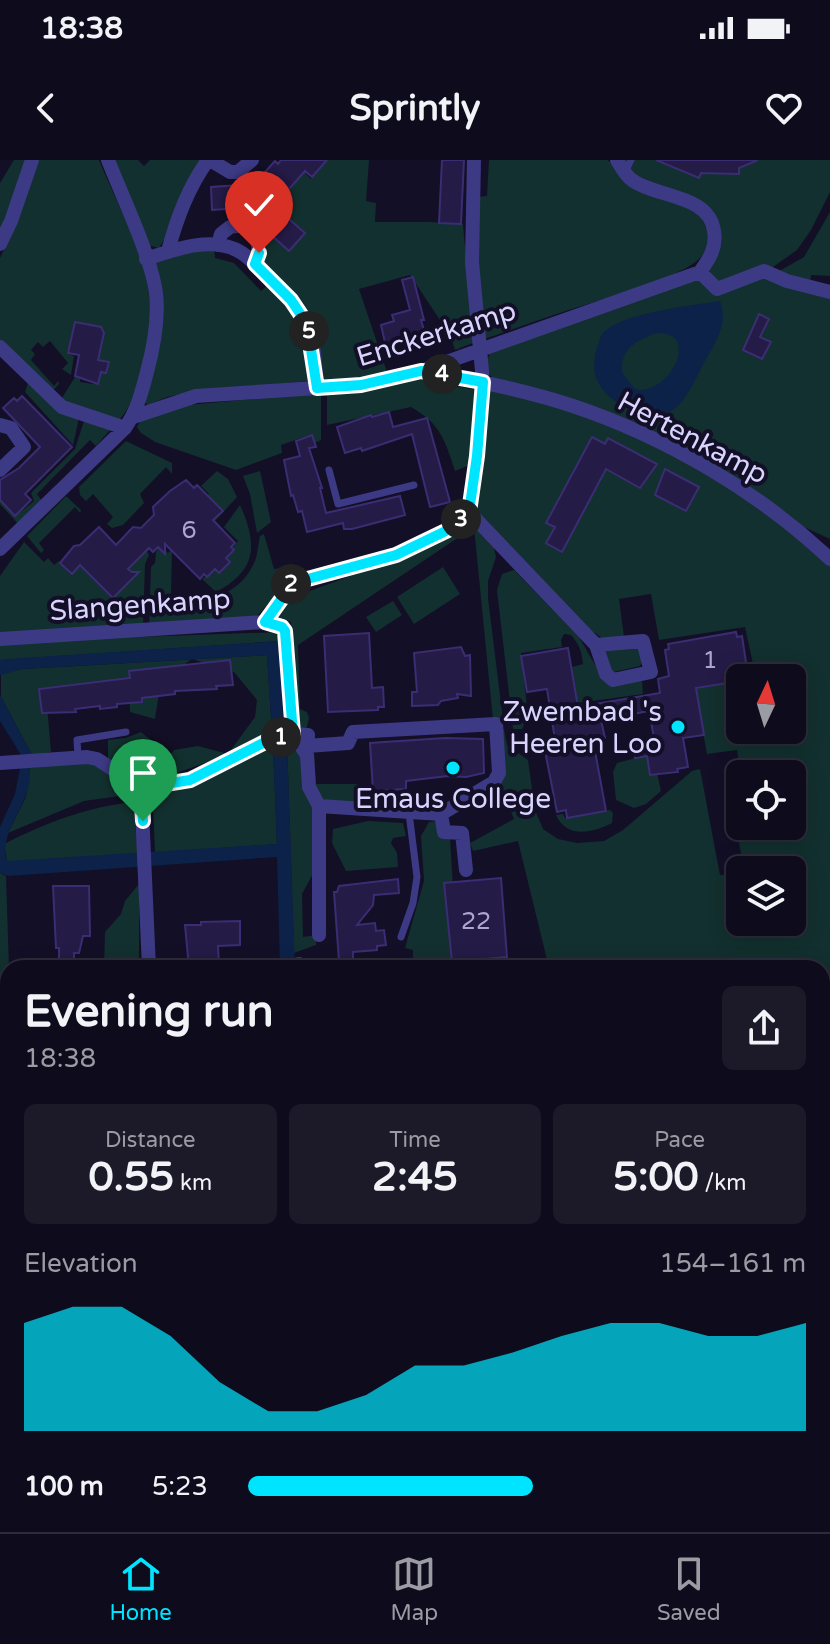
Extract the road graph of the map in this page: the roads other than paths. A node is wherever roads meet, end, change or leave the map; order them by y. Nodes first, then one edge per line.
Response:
1 (32, 160) edge
2 (108, 160) edge
3 (209, 160) edge
4 (252, 160) edge
5 (474, 160) edge
6 (624, 164) edge
7 (0, 244) edge
8 (218, 245) junction
9 (168, 251) junction
10 (146, 259) junction
11 (255, 264) junction
12 (700, 272) junction
13 (830, 292) edge
14 (0, 347) edge
15 (479, 350) junction
16 (421, 371) junction
17 (483, 382) junction
18 (317, 388) junction
19 (129, 422) junction
20 (0, 425) edge
21 (0, 470) edge
22 (329, 470) dead end
23 (414, 485) dead end
24 (469, 512) junction
25 (0, 549) edge
26 (830, 559) edge
27 (265, 622) junction
28 (0, 639) edge
29 (596, 645) dead end
30 (126, 732) dead end
31 (293, 734) junction
32 (78, 757) junction
33 (6, 760) edge
34 (141, 788) junction
35 (319, 806) junction
36 (409, 813) junction
37 (441, 814) junction
38 (466, 870) dead end
39 (319, 935) dead end
40 (401, 937) dead end
41 (149, 960) edge

1 - 7 street
2 - 10 street, Enckerkamp
3 - 4 street
3 - 9 street
5 - 15 street
6 - 12 street
8 - 9 street
8 - 11 street
8 - 11 street
9 - 10 street
10 - 19 street, Enckerkamp
11 - 18 street
12 - 13 street
12 - 15 street, Enckerkamp
14 - 19 street
15 - 16 street, Enckerkamp
15 - 17 street
16 - 17 street, Hertenkamp
16 - 18 street, Enckerkamp
17 - 24 street
17 - 26 street, Hertenkamp
18 - 19 street, Enckerkamp
19 - 25 street, Enckerkamp
20 - 21 street
22 - 23 lane
24 - 27 street, Slangenkamp
24 - 29 street
27 - 28 street, Slangenkamp
27 - 31 street
30 - 32 lane
31 - 34 street
31 - 35 street
31 - 37 street
32 - 33 street
32 - 34 street
34 - 41 street
35 - 36 street
35 - 39 street
36 - 37 street
36 - 40 lane
37 - 38 street

